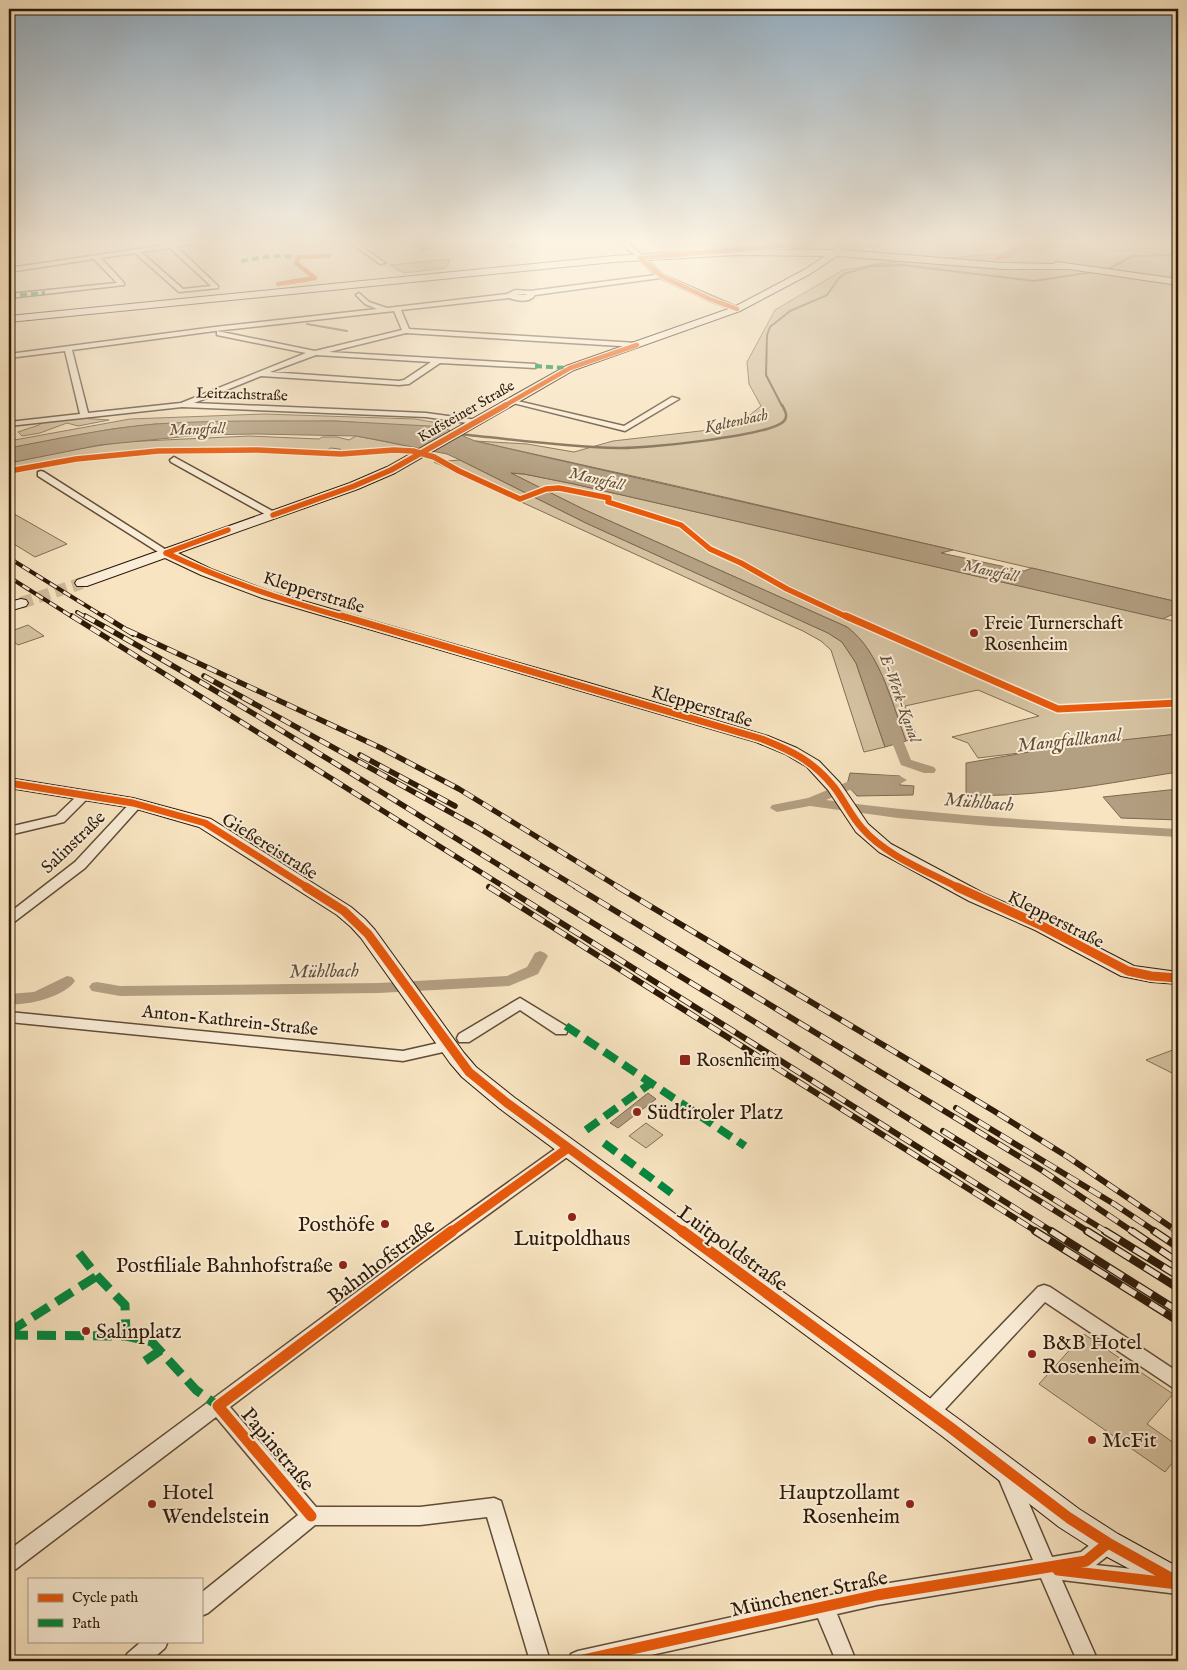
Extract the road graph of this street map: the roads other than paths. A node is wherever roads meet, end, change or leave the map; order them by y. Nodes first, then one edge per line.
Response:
1 (324, 317) edge
2 (400, 317) edge
3 (715, 317) edge
4 (208, 330) junction
5 (406, 332) junction
6 (637, 345) junction
7 (68, 349) junction
8 (314, 353) junction
9 (9, 356) edge
10 (439, 360) junction
11 (535, 366) dead end
12 (258, 373) junction
13 (675, 399) dead end
14 (509, 401) junction
15 (182, 405) junction
16 (85, 416) junction
17 (9, 424) edge
18 (471, 424) junction
19 (174, 460) dead end
20 (41, 474) dead end
21 (273, 515) junction
22 (192, 544) junction
23 (166, 553) junction
24 (187, 562) junction
25 (82, 583) tunnel mouth
26 (9, 783) edge
27 (84, 796) junction
28 (134, 805) junction
29 (9, 831) edge
30 (9, 919) edge
31 (1178, 978) edge
32 (9, 1017) edge
33 (561, 1030) dead end
34 (455, 1042) junction
35 (568, 1148) junction
36 (1178, 1382) edge
37 (218, 1406) junction
38 (929, 1413) junction
39 (1006, 1470) junction
40 (311, 1516) junction
41 (1108, 1543) junction
42 (9, 1562) edge
43 (1048, 1569) junction
44 (1178, 1583) edge
45 (202, 1605) edge
46 (823, 1606) junction
47 (157, 1642) edge
48 (134, 1661) edge
49 (540, 1661) edge
50 (578, 1661) edge
51 (846, 1661) edge
52 (1088, 1661) edge

1 - 4 street
2 - 5 street
3 - 6 main road, Kufsteiner Straße
4 - 7 street
4 - 8 street
5 - 6 street
5 - 8 street
6 - 14 main road, Kufsteiner Straße
7 - 9 street
7 - 16 street
8 - 10 street
8 - 12 street
10 - 11 street
10 - 12 street
12 - 15 street
13 - 14 street
14 - 18 main road, Kufsteiner Straße
15 - 16 street, Leitzachstraße
15 - 18 street, Leitzachstraße
16 - 17 street, Leitzachstraße
18 - 21 main road, Kufsteiner Straße
19 - 21 street
20 - 23 street
21 - 22 main road, Kufsteiner Straße
22 - 23 main road, Kufsteiner Straße
22 - 24 main road
23 - 24 main road, Klepperstraße
23 - 25 main road, Kufsteiner Straße
24 - 31 main road, Klepperstraße
26 - 27 main road, Gießereistraße
27 - 28 main road, Gießereistraße
27 - 29 street
28 - 30 street, Salinstraße
28 - 34 main road, Gießereistraße
32 - 34 street, Anton-Kathrein-Straße
33 - 34 street
34 - 35 main road, Luitpoldstraße
35 - 37 street, Bahnhofstraße
35 - 38 main road, Luitpoldstraße
36 - 38 street
37 - 40 street, Papinstraße
37 - 42 street, Bahnhofstraße
38 - 39 main road, Luitpoldstraße
39 - 41 main road, Münchener Straße
39 - 43 street
40 - 45 street, Papinstraße
40 - 49 street, Papinstraße
41 - 43 street, Münchener Straße
41 - 44 main road, Münchener Straße
43 - 44 street, Münchener Straße
43 - 46 street, Münchener Straße
43 - 52 street
46 - 50 street, Münchener Straße
46 - 51 street
47 - 48 street

